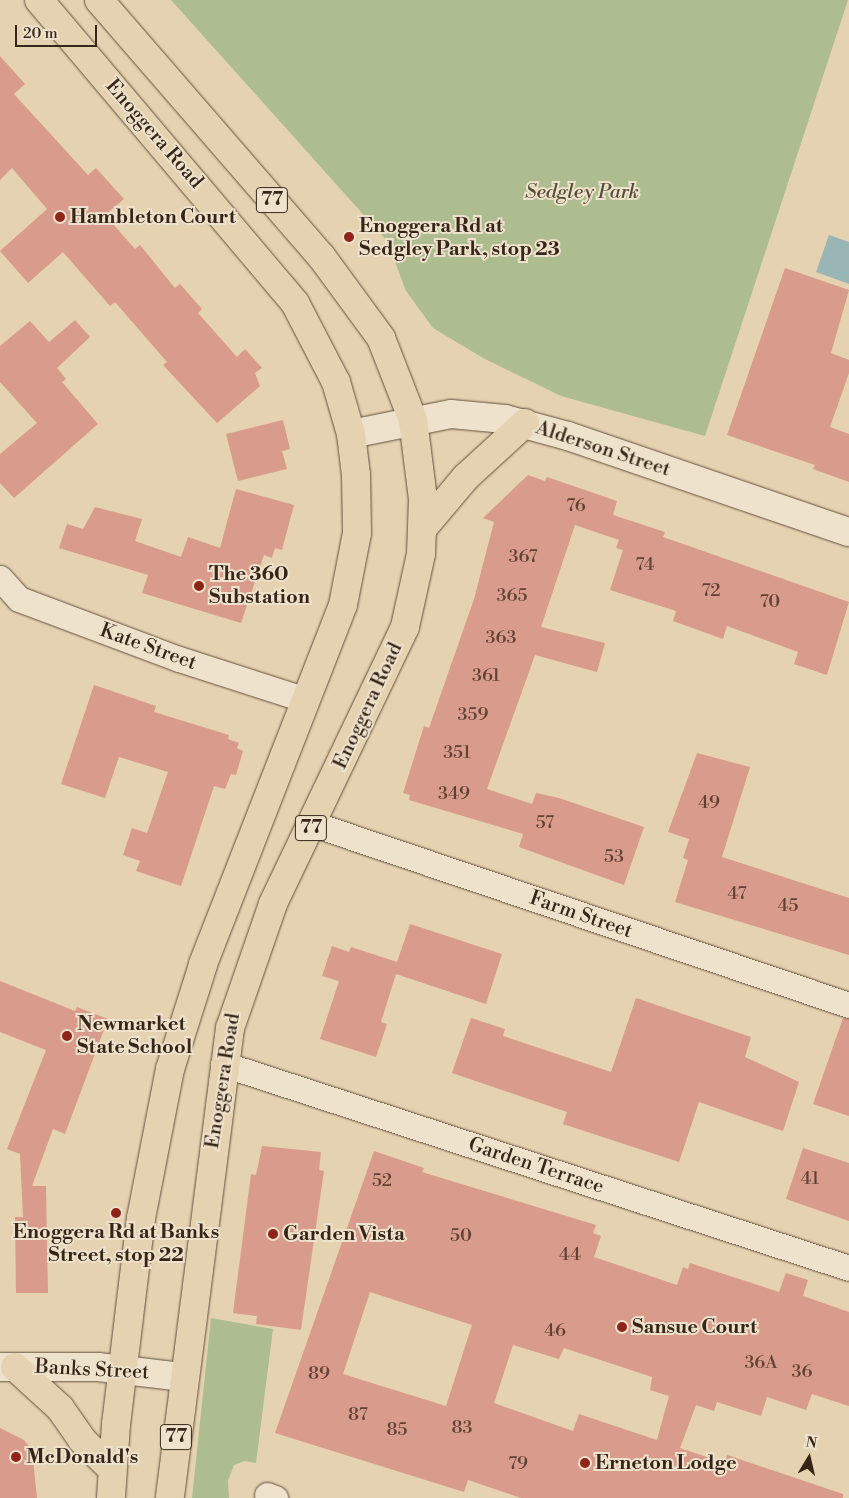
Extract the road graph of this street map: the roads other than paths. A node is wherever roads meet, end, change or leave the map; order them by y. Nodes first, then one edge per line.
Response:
1 (39, 0) edge
2 (99, 0) edge
3 (413, 420) junction
4 (525, 423) junction
5 (351, 434) junction
6 (423, 528) junction
7 (849, 532) edge
8 (0, 578) edge
9 (306, 700) junction
10 (313, 824) junction
11 (849, 1005) edge
12 (223, 1064) junction
13 (849, 1268) edge
14 (7, 1367) edge
15 (122, 1369) junction
16 (183, 1377) junction
17 (112, 1469) junction
18 (112, 1498) edge
19 (170, 1498) edge

1 - 5 main road, Enoggera Road / 77
2 - 3 main road, Enoggera Road / 77
3 - 4 street, Alderson Street
3 - 5 street, Alderson Street
3 - 6 main road, Enoggera Road / 77
4 - 6 main road
4 - 7 street, Alderson Street
5 - 9 main road, Enoggera Road / 77
6 - 10 main road, Enoggera Road / 77
8 - 9 street, Kate Street
9 - 15 main road, Enoggera Road / 77
10 - 11 street, Farm Street
10 - 12 main road, Enoggera Road / 77
12 - 13 street, Garden Terrace
12 - 16 main road, Enoggera Road / 77
14 - 15 street, Banks Street
14 - 17 main road
15 - 16 street, Banks Street
15 - 17 main road, Enoggera Road / 77
16 - 19 main road, Enoggera Road / 77
17 - 18 main road, Enoggera Road / 77

